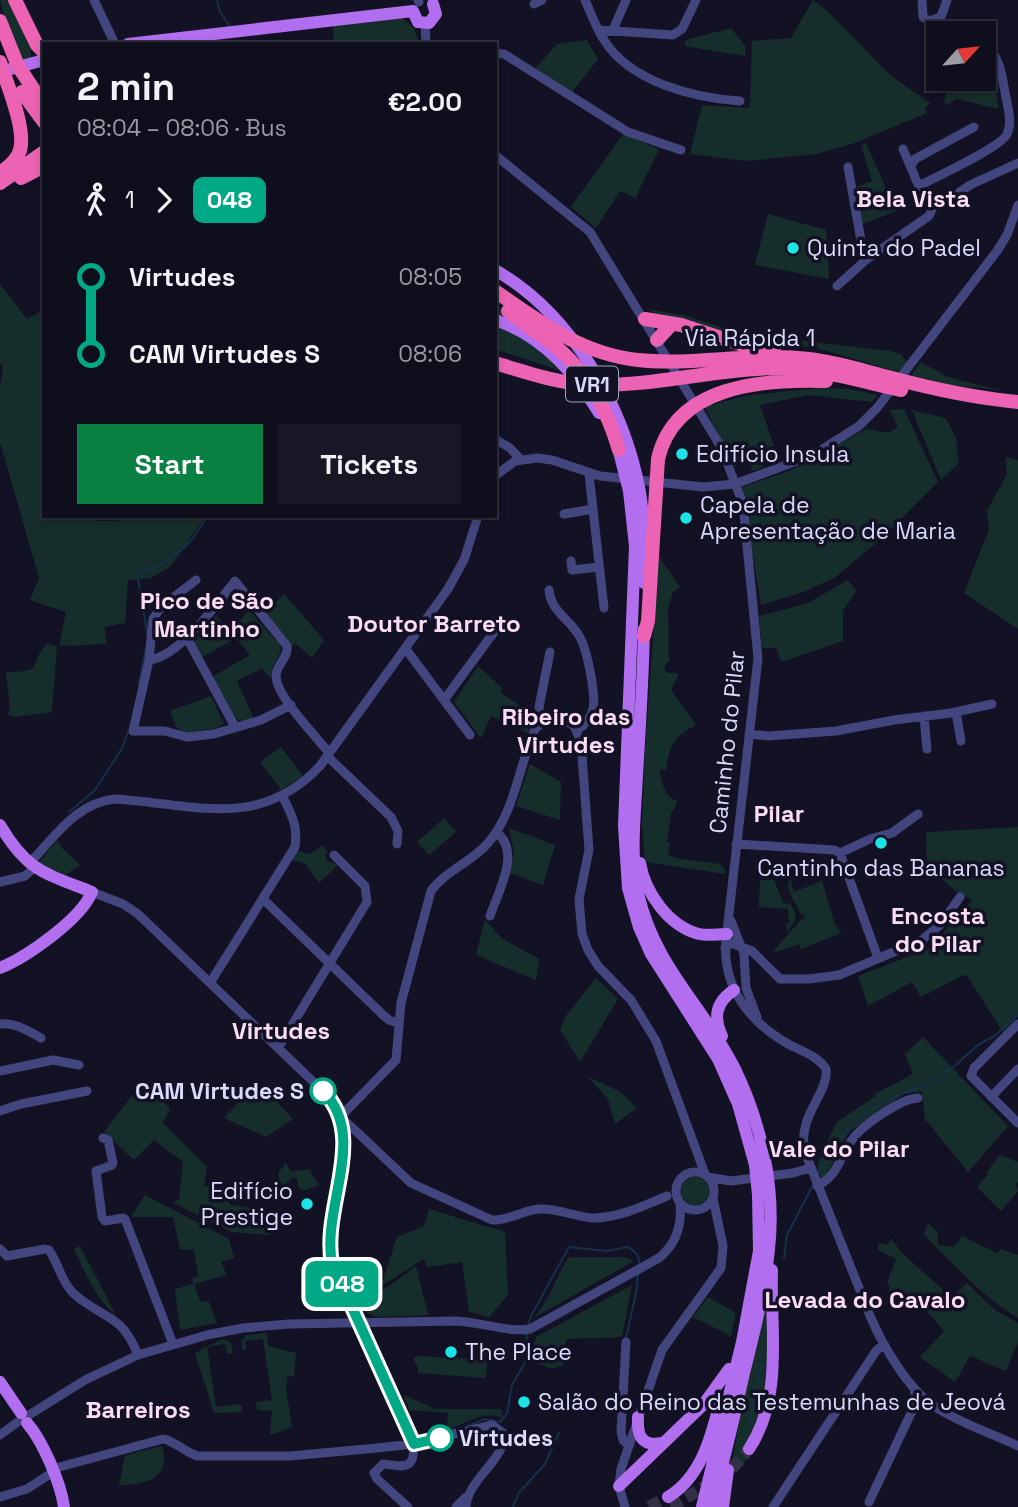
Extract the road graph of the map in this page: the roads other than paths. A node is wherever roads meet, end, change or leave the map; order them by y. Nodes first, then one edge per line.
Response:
1 (15, 0) edge
2 (94, 0) edge
3 (586, 0) edge
4 (626, 0) edge
5 (696, 0) edge
6 (922, 0) edge
7 (947, 0) edge
8 (435, 2) edge
9 (417, 4) edge
10 (0, 21) edge
11 (425, 24) junction
12 (599, 30) junction
13 (613, 30) junction
14 (114, 42) edge
15 (142, 42) edge
16 (426, 42) edge
17 (0, 48) edge
18 (497, 53) edge
19 (38, 57) edge
20 (996, 59) edge
21 (0, 62) edge
22 (0, 72) edge
23 (740, 101) dead end
24 (42, 102) edge
25 (42, 119) edge
26 (974, 127) dead end
27 (903, 149) dead end
28 (681, 150) dead end
29 (497, 157) edge
30 (40, 160) edge
31 (1018, 163) edge
32 (911, 166) junction
33 (848, 167) dead end
34 (0, 173) edge
35 (0, 183) edge
36 (919, 186) junction
37 (0, 193) edge
38 (1018, 205) edge
39 (933, 207) junction
40 (867, 259) junction
41 (497, 271) edge
42 (837, 286) dead end
43 (497, 292) edge
44 (497, 303) edge
45 (645, 319) junction
46 (497, 321) edge
47 (672, 324) junction
48 (657, 340) junction
49 (497, 356) edge
50 (497, 364) edge
51 (841, 365) junction
52 (686, 368) junction
53 (877, 385) junction
54 (1018, 402) edge
55 (992, 403) junction
56 (1018, 411) edge
57 (499, 442) edge
58 (619, 450) junction
59 (516, 461) junction
60 (629, 470) junction
61 (589, 474) junction
62 (497, 475) edge
63 (735, 484) junction
64 (634, 491) junction
65 (593, 509) junction
66 (564, 514) dead end
67 (477, 518) edge
68 (571, 561) dead end
69 (599, 566) junction
70 (196, 580) dead end
71 (549, 590) dead end
72 (604, 608) dead end
73 (497, 628) dead end
74 (644, 636) junction
75 (187, 638) junction
76 (405, 648) junction
77 (550, 652) dead end
78 (149, 660) junction
79 (444, 700) junction
80 (992, 704) dead end
81 (291, 705) junction
82 (956, 712) junction
83 (925, 716) junction
84 (543, 722) junction
85 (235, 727) junction
86 (577, 730) junction
87 (470, 734) dead end
88 (749, 734) junction
89 (961, 741) dead end
90 (927, 749) dead end
91 (328, 754) junction
92 (282, 796) junction
93 (918, 814) dead end
94 (0, 825) edge
95 (635, 825) junction
96 (496, 832) junction
97 (397, 844) dead end
98 (736, 844) junction
99 (840, 853) junction
100 (334, 856) dead end
101 (31, 866) junction
102 (0, 882) edge
103 (92, 892) junction
104 (960, 897) dead end
105 (263, 899) junction
106 (490, 916) dead end
107 (735, 939) junction
108 (725, 948) junction
109 (878, 958) junction
110 (331, 963) junction
111 (746, 963) junction
112 (763, 963) junction
113 (0, 968) edge
114 (744, 979) junction
115 (210, 983) junction
116 (734, 990) junction
117 (398, 1023) junction
118 (0, 1024) edge
119 (1018, 1024) edge
120 (764, 1027) junction
121 (41, 1038) dead end
122 (278, 1048) junction
123 (79, 1065) dead end
124 (733, 1066) junction
125 (1018, 1069) edge
126 (0, 1071) edge
127 (87, 1091) dead end
128 (991, 1097) junction
129 (918, 1098) dead end
130 (0, 1111) edge
131 (340, 1117) junction
132 (1018, 1123) edge
133 (103, 1138) dead end
134 (696, 1148) junction
135 (805, 1155) junction
136 (761, 1169) junction
137 (810, 1169) junction
138 (686, 1174) junction
139 (797, 1175) junction
140 (706, 1176) junction
141 (731, 1181) junction
142 (816, 1184) junction
143 (714, 1194) junction
144 (764, 1194) junction
145 (667, 1196) dead end
146 (680, 1203) junction
147 (697, 1210) junction
148 (717, 1222) junction
149 (678, 1230) junction
150 (0, 1249) edge
151 (769, 1249) junction
152 (746, 1320) junction
153 (360, 1324) junction
154 (626, 1342) dead end
155 (173, 1344) junction
156 (884, 1344) junction
157 (138, 1356) junction
158 (729, 1369) junction
159 (0, 1382) edge
160 (915, 1389) junction
161 (928, 1402) junction
162 (913, 1409) junction
163 (638, 1416) junction
164 (24, 1418) junction
165 (732, 1427) junction
166 (0, 1435) edge
167 (662, 1443) junction
168 (414, 1444) junction
169 (628, 1445) junction
170 (1018, 1446) edge
171 (749, 1448) tunnel mouth
172 (52, 1470) junction
173 (619, 1486) junction
174 (0, 1497) edge
175 (668, 1497) tunnel mouth
176 (466, 1502) edge
177 (869, 1502) dead end
178 (63, 1506) edge
179 (408, 1507) edge
180 (456, 1507) edge
181 (625, 1507) edge
182 (702, 1507) edge
183 (711, 1507) edge
184 (723, 1507) edge
185 (773, 1507) edge

1 - 19 highway
2 - 14 street
3 - 12 street
4 - 13 street
5 - 13 street
6 - 7 street
8 - 9 main road
8 - 11 main road
9 - 11 main road
9 - 15 main road
10 - 24 highway
11 - 16 street
12 - 13 street
12 - 23 street
17 - 25 highway
18 - 28 street
19 - 22 main road
20 - 36 street
21 - 34 highway
26 - 32 street
27 - 32 street
29 - 45 street, Caminho do Pilar
30 - 35 highway
30 - 37 highway
31 - 39 street
32 - 36 street
33 - 40 street
36 - 39 street
38 - 63 street
39 - 40 street
40 - 42 street
41 - 60 main road
43 - 52 highway, Via Rápida 1 / VR1
44 - 58 highway
45 - 47 highway
45 - 48 street, Caminho do Pilar
46 - 58 main road
47 - 48 highway
47 - 51 highway
48 - 63 street, Caminho do Pilar
49 - 52 highway
50 - 52 highway, Via Rápida 1 / VR1
51 - 52 highway, Via Rápida 1 / VR1
51 - 55 highway, Via Rápida 1 / VR1
52 - 53 highway, Via Rápida 1 / VR1
53 - 55 highway, Via Rápida 1 / VR1
53 - 74 highway
54 - 55 highway, Via Rápida 1 / VR1
55 - 56 highway, Via Rápida 1 / VR1
57 - 59 street
58 - 60 main road
59 - 61 street
59 - 62 street
60 - 64 main road
61 - 63 street
61 - 65 street
63 - 88 street, Caminho do Pilar
64 - 74 main road
64 - 136 main road
65 - 66 street
65 - 69 street
67 - 76 street
68 - 69 street
69 - 72 street
70 - 78 street
71 - 86 street
73 - 79 street
74 - 95 main road
75 - 78 street
75 - 81 street
75 - 85 street
76 - 79 street
76 - 91 street
77 - 84 street
78 - 85 street
79 - 87 street
80 - 82 street
81 - 85 street
81 - 91 street
82 - 83 street
82 - 89 street
83 - 88 street
83 - 90 street
84 - 86 street
84 - 96 street
86 - 134 street
88 - 98 street, Caminho do Pilar
91 - 92 street
91 - 97 street
92 - 101 street
92 - 105 street
93 - 99 street
94 - 101 main road
95 - 107 main road
95 - 124 main road
96 - 106 street
96 - 117 street
98 - 99 street
98 - 107 street, Caminho do Pilar
99 - 109 street
100 - 110 street
101 - 102 street
101 - 103 main road
103 - 113 main road
103 - 115 street
104 - 109 street
105 - 110 street
105 - 115 street
107 - 108 street, Caminho do Pilar
107 - 108 street
107 - 111 street, Caminho do Pilar
107 - 112 street
108 - 116 street, Caminho do Pilar
109 - 112 street
110 - 117 street
110 - 122 street
111 - 112 street
111 - 114 street, Caminho do Pilar
114 - 116 street
114 - 120 street, Caminho do Pilar
115 - 122 street
116 - 120 street, Caminho do Pilar
116 - 124 main road
117 - 131 street
118 - 121 street
119 - 128 street
120 - 135 street, Caminho do Pilar
122 - 131 street
123 - 126 street
124 - 136 main road
125 - 128 street
127 - 130 street
128 - 132 street
129 - 142 street
131 - 145 street
131 - 153 street
133 - 155 street
134 - 138 street
134 - 140 street
135 - 137 street, Caminho do Pilar
135 - 139 street
136 - 144 main road
137 - 139 street
137 - 142 street, Caminho do Pilar
138 - 140 street
138 - 146 street
139 - 141 street
139 - 142 street
140 - 141 street
140 - 143 street
141 - 143 street
142 - 156 street, Caminho do Pilar
143 - 147 street
143 - 148 street
144 - 151 main road
144 - 152 main road
146 - 147 street
146 - 149 street
147 - 148 street
147 - 149 street
148 - 163 street
149 - 153 street
150 - 157 street
151 - 165 main road
151 - 171 main road
152 - 158 main road
152 - 182 main road
153 - 155 street
153 - 168 street
154 - 169 street
155 - 157 street
156 - 160 street, Caminho do Pilar
156 - 185 street
157 - 164 street
158 - 167 main road
158 - 175 main road
159 - 164 main road
160 - 161 street, Caminho do Pilar
160 - 162 street
161 - 162 street
161 - 170 street, Caminho do Pilar
162 - 177 street
163 - 167 main road
163 - 169 street
164 - 166 street
164 - 172 main road
165 - 183 main road
165 - 184 main road
167 - 173 main road
168 - 172 street
168 - 176 street
168 - 179 street
169 - 173 street
172 - 174 street
172 - 178 main road
173 - 181 street
176 - 180 street

